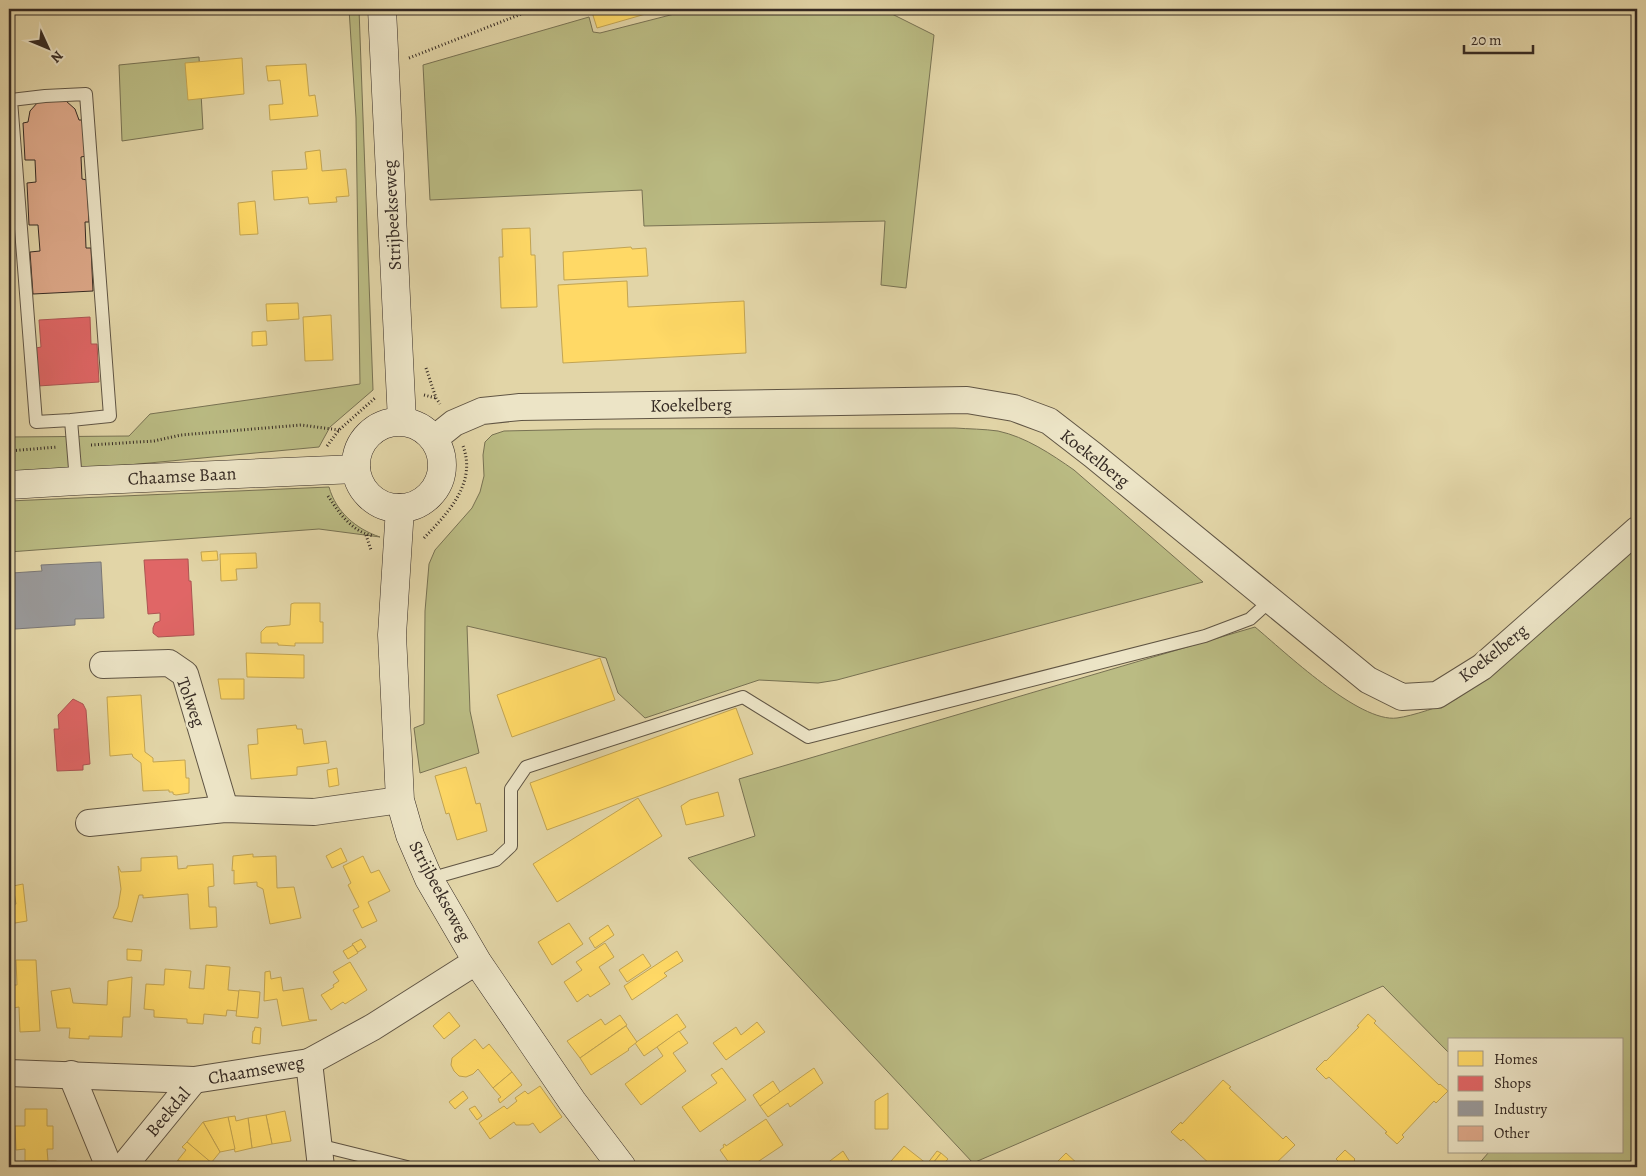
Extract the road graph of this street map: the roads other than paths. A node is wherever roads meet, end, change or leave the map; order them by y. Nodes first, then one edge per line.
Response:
1 (382, 9) edge
2 (13, 171) edge
3 (71, 420) junction
4 (402, 421) junction
5 (444, 431) junction
6 (356, 468) junction
7 (76, 481) junction
8 (9, 485) edge
9 (400, 508) junction
10 (1637, 530) edge
11 (1271, 600) junction
12 (103, 665) dead end
13 (400, 800) junction
14 (225, 809) junction
15 (88, 823) dead end
16 (429, 879) junction
17 (478, 963) junction
18 (308, 1062) junction
19 (9, 1073) edge
20 (71, 1074) junction
21 (194, 1080) junction
22 (319, 1156) edge
23 (109, 1167) edge
24 (123, 1167) edge
25 (407, 1167) edge
26 (622, 1167) edge

1 - 4 main road, Strijbeekseweg
2 - 3 lane
2 - 3 lane
3 - 7 lane
4 - 5 main road
4 - 6 main road
5 - 9 main road
5 - 11 street, Koekelberg
6 - 7 main road, Chaamse Baan
6 - 9 main road
7 - 8 main road, Chaamse Baan
9 - 13 main road, Strijbeekseweg
10 - 11 street, Koekelberg
11 - 16 lane
12 - 14 street, Tolweg
13 - 14 street
13 - 16 main road, Strijbeekseweg
14 - 15 street
16 - 17 main road, Strijbeekseweg
17 - 18 street, Chaamseweg
17 - 26 main road, Strijbeekseweg
18 - 21 street, Chaamseweg
18 - 22 street
19 - 20 street, Chaamseweg
20 - 21 street, Chaamseweg
20 - 23 street
21 - 24 street, Beekdal
22 - 25 lane

